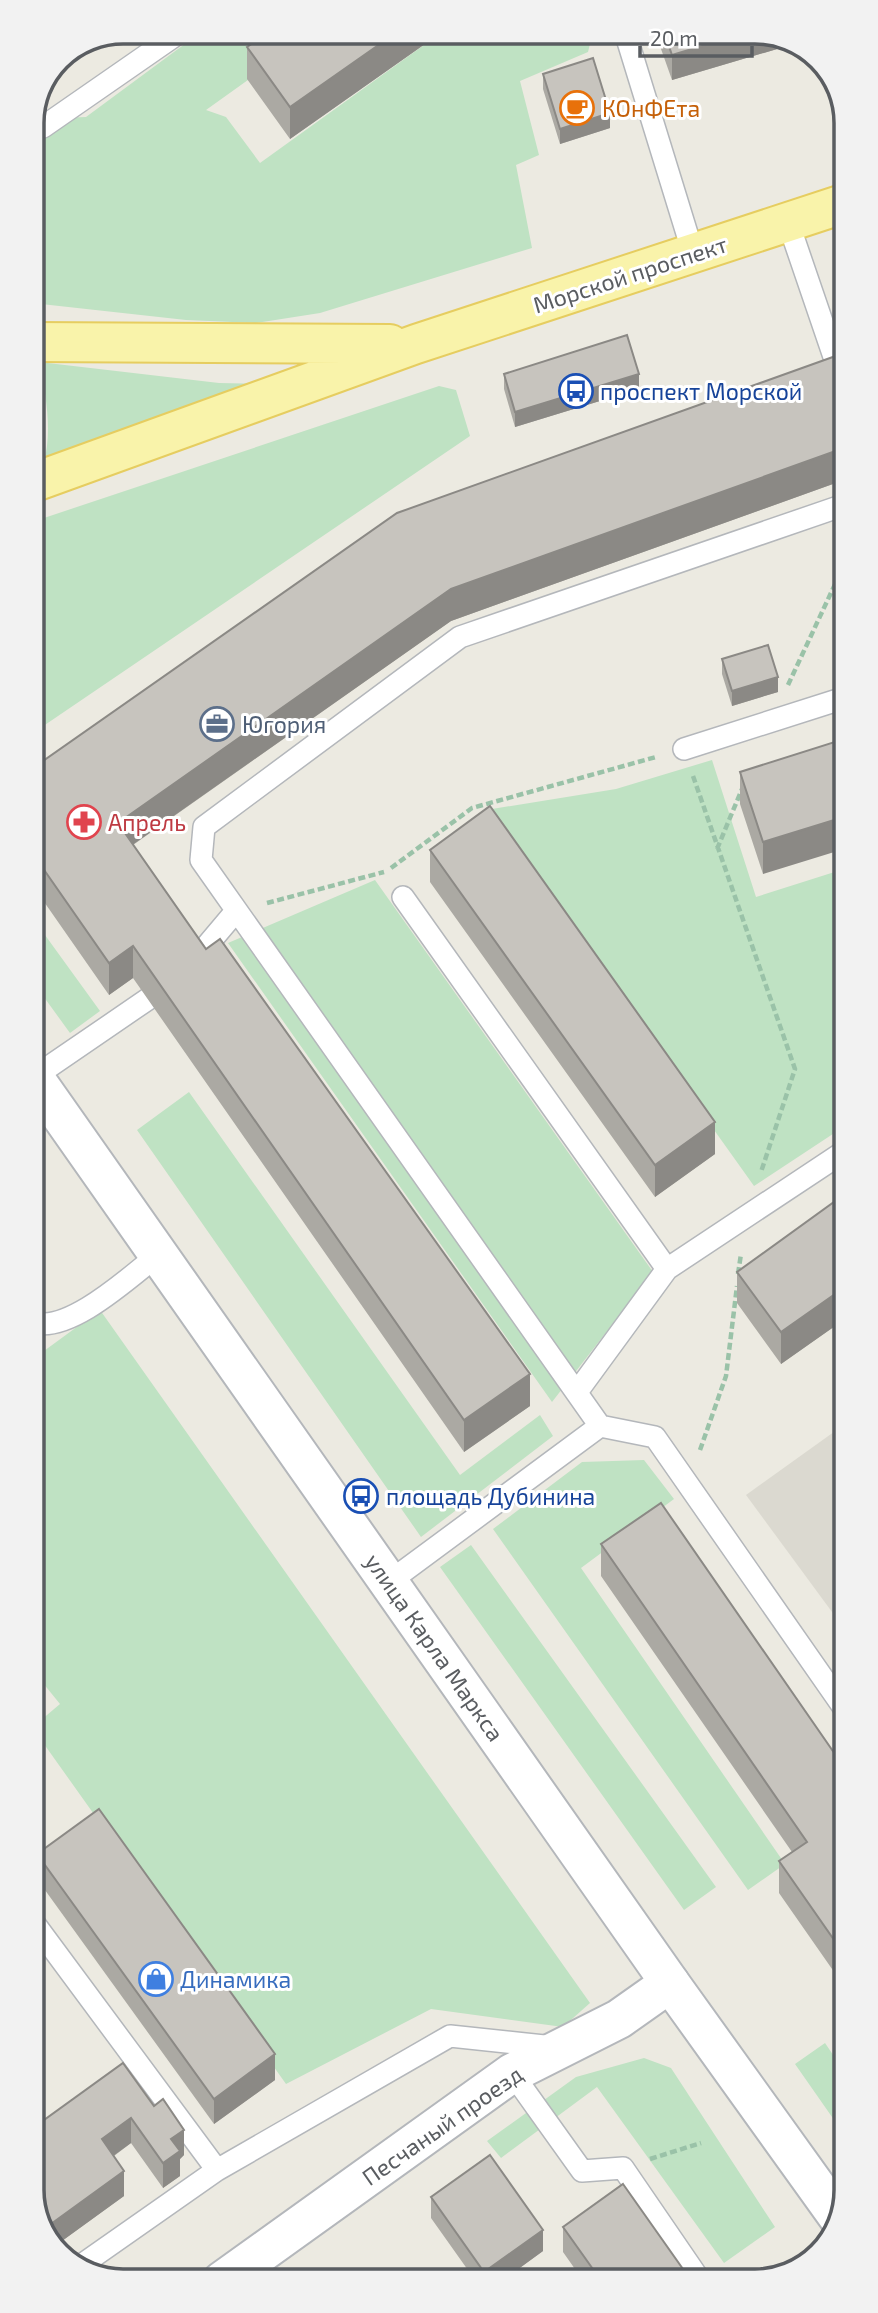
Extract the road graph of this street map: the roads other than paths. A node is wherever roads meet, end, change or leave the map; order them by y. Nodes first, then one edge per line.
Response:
1 (163, 44) edge
2 (629, 44) edge
3 (44, 126) edge
4 (834, 207) edge
5 (789, 222) junction
6 (693, 253) junction
7 (44, 342) edge
8 (416, 344) junction
9 (834, 355) edge
10 (44, 479) edge
11 (834, 508) edge
12 (834, 701) edge
13 (684, 749) road end
14 (403, 897) dead end
15 (236, 911) junction
16 (193, 962) edge
17 (148, 999) edge
18 (44, 1070) edge
19 (44, 1091) edge
20 (834, 1158) edge
21 (158, 1255) junction
22 (667, 1269) junction
23 (44, 1324) edge
24 (577, 1392) junction
25 (600, 1426) junction
26 (389, 1582) junction
27 (834, 1695) edge
28 (44, 1936) edge
29 (670, 1983) junction
30 (563, 2048) junction
31 (512, 2073) junction
32 (217, 2170) junction
33 (832, 2209) edge
34 (87, 2261) edge
35 (239, 2269) edge
36 (692, 2269) edge

1 - 3 lane
2 - 6 lane
4 - 5 main road, Морской проспект
5 - 6 main road, Морской проспект
5 - 9 lane
6 - 8 main road, Морской проспект
7 - 8 main road
8 - 10 main road, Морской проспект
11 - 15 lane
12 - 13 lane
14 - 22 lane
15 - 16 lane
15 - 24 lane
17 - 18 lane
19 - 21 street, улица Карла Маркса
20 - 22 lane
21 - 23 lane
21 - 26 street, улица Карла Маркса
22 - 24 lane
24 - 25 lane
25 - 26 lane
25 - 27 lane
26 - 29 street, улица Карла Маркса
28 - 32 lane
29 - 30 street, Песчаный проезд
29 - 33 street, улица Карла Маркса
30 - 31 street, Песчаный проезд
30 - 32 lane
31 - 35 street, Песчаный проезд
31 - 36 lane
32 - 34 lane

